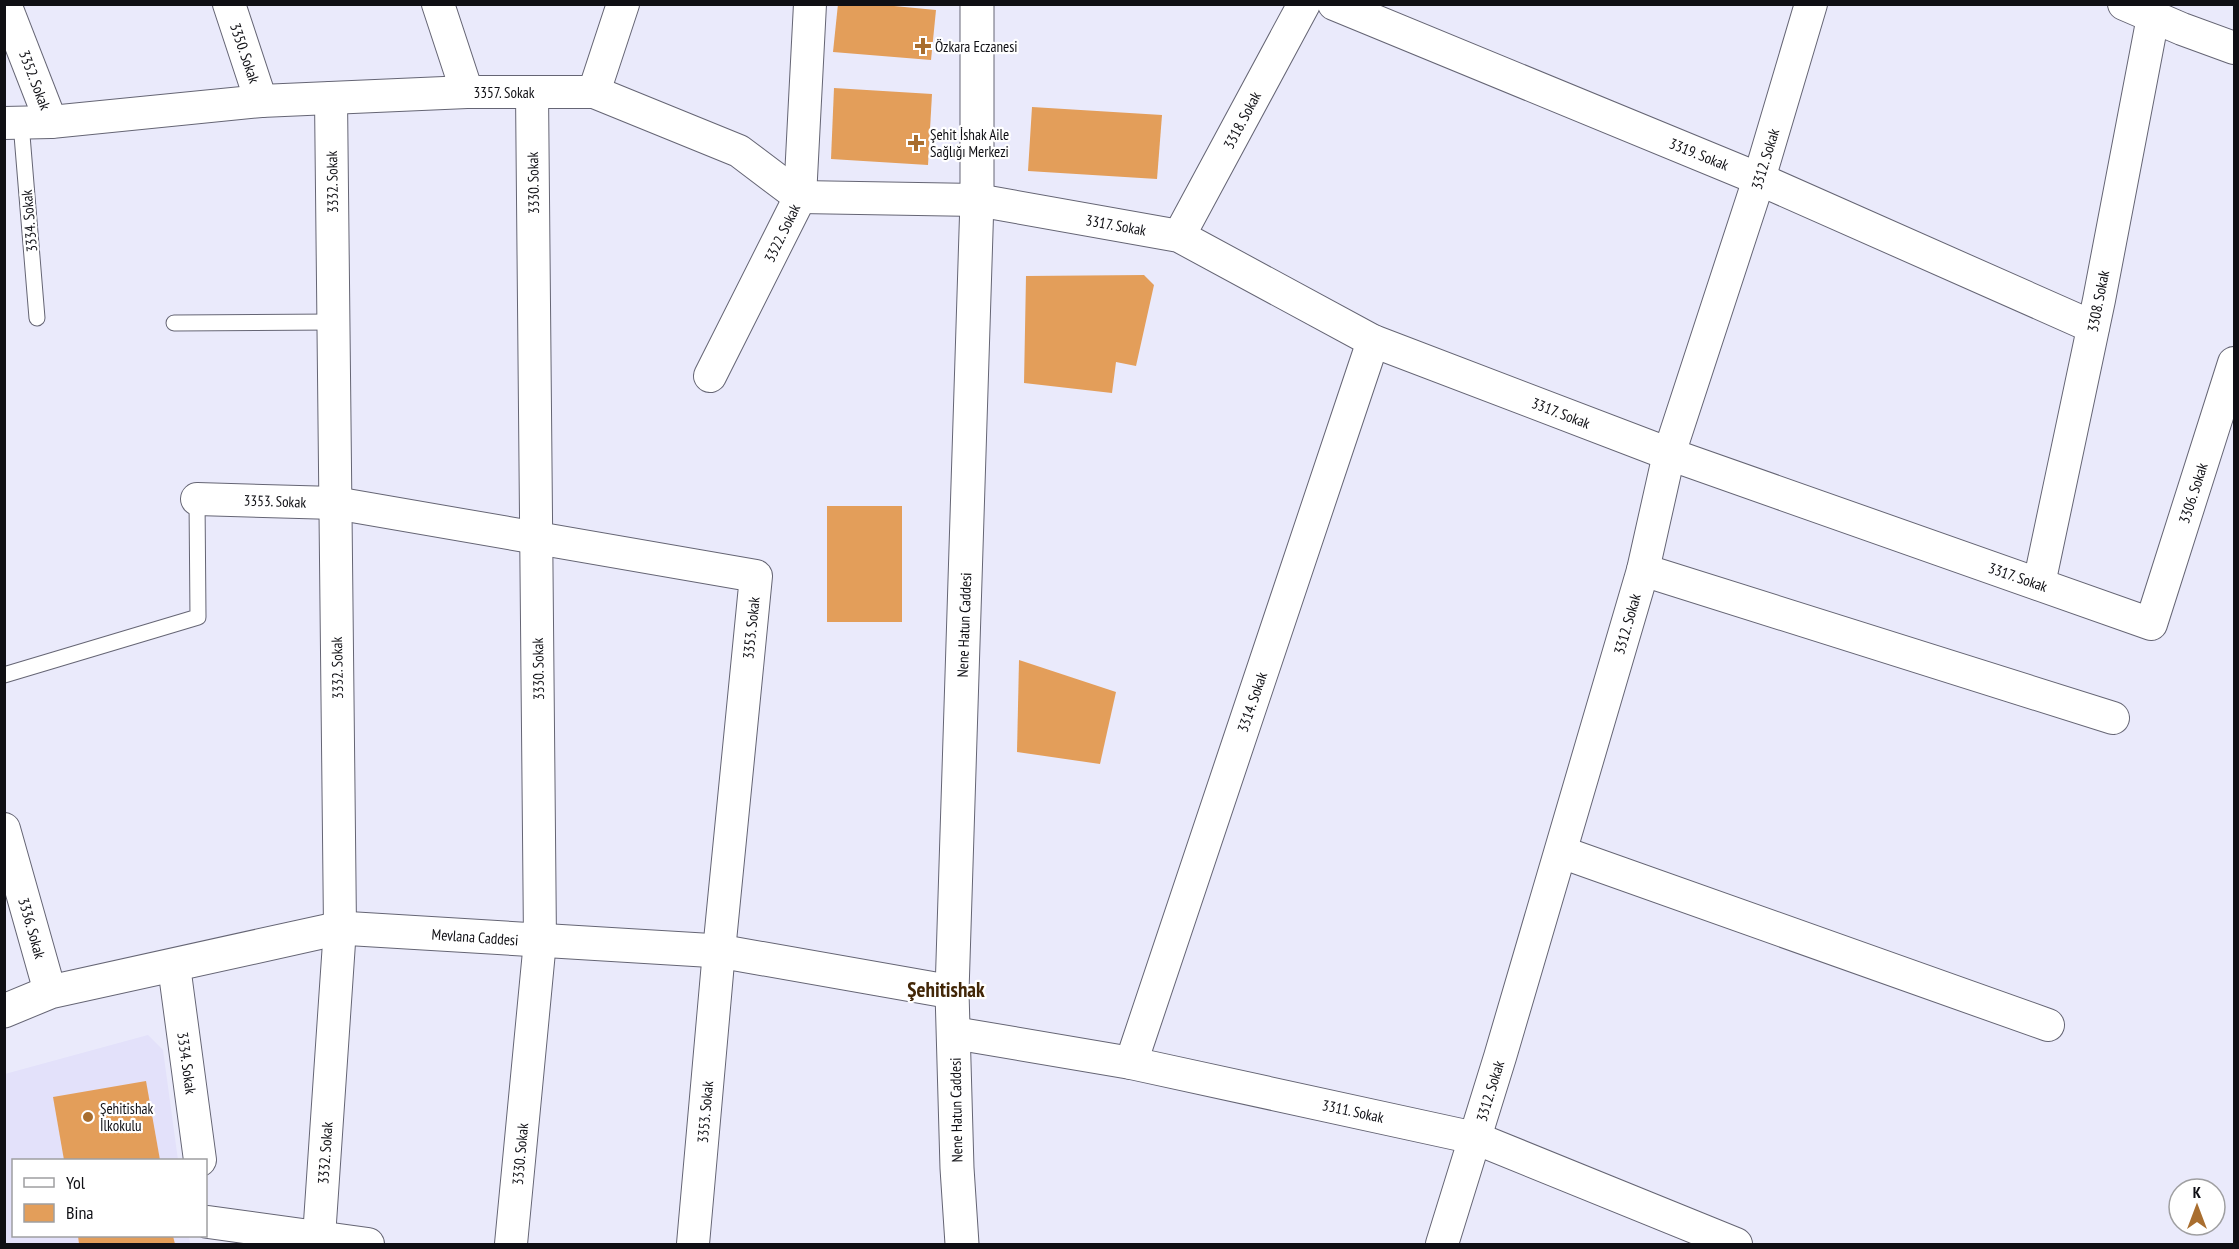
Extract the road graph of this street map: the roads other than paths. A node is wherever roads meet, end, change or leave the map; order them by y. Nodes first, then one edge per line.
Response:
1 (5, 4) edge
2 (228, 4) edge
3 (438, 4) edge
4 (623, 4) edge
5 (810, 4) edge
6 (978, 4) edge
7 (1304, 4) edge
8 (1334, 4) edge
9 (1811, 4) edge
10 (2124, 4) edge
11 (2153, 17) junction
12 (2185, 17) edge
13 (2235, 48) edge
14 (467, 92) junction
15 (532, 92) junction
16 (594, 92) junction
17 (331, 98) junction
18 (261, 101) junction
19 (25, 123) edge
20 (1759, 179) junction
21 (800, 197) junction
22 (978, 200) junction
23 (1179, 236) junction
24 (37, 318) dead end
25 (333, 322) junction
26 (174, 323) dead end
27 (2093, 327) junction
28 (1373, 341) junction
29 (2235, 363) edge
30 (710, 376) dead end
31 (1669, 454) junction
32 (196, 499) joint
33 (335, 503) junction
34 (536, 539) junction
35 (1643, 570) junction
36 (2038, 584) junction
37 (2151, 624) joint
38 (4, 675) edge
39 (2113, 718) dead end
40 (4, 829) edge
41 (1561, 852) junction
42 (340, 928) junction
43 (540, 941) junction
44 (719, 951) junction
45 (174, 966) junction
46 (50, 992) junction
47 (952, 992) junction
48 (4, 1011) edge
49 (2048, 1025) dead end
50 (954, 1034) junction
51 (1131, 1063) junction
52 (1475, 1138) junction
53 (200, 1159) edge
54 (208, 1222) edge
55 (319, 1238) junction
56 (368, 1245) edge
57 (511, 1245) edge
58 (693, 1245) edge
59 (962, 1245) edge
60 (1442, 1245) edge
61 (1736, 1245) edge

1 - 19 street, 3352. Sokak
2 - 18 street, 3350. Sokak
3 - 14 street
4 - 16 street
5 - 21 street, 3322. Sokak
6 - 22 street, Nene Hatun Caddesi
7 - 23 street, 3318. Sokak
8 - 20 street, 3319. Sokak
9 - 20 street, 3312. Sokak
10 - 11 street
11 - 12 street
11 - 27 street, 3308. Sokak
12 - 13 street
14 - 15 street, 3357. Sokak
14 - 17 street, 3357. Sokak
15 - 16 street, 3357. Sokak
15 - 34 street, 3330. Sokak
16 - 21 street, 3357. Sokak
17 - 18 street, 3357. Sokak
17 - 25 street, 3332. Sokak
18 - 19 street, 3357. Sokak
19 - 24 lane, 3334. Sokak
20 - 27 street, 3319. Sokak
20 - 31 street, 3312. Sokak
21 - 22 street
21 - 30 street, 3322. Sokak
22 - 23 street, 3317. Sokak
22 - 47 street, Nene Hatun Caddesi
23 - 28 street, 3317. Sokak
25 - 26 lane
25 - 33 street, 3332. Sokak
27 - 36 street, 3308. Sokak
28 - 31 street, 3317. Sokak
28 - 51 street, 3314. Sokak
29 - 37 street, 3306. Sokak
31 - 35 street, 3312. Sokak
31 - 36 street, 3317. Sokak
32 - 33 street, 3353. Sokak
32 - 38 lane
33 - 34 street, 3353. Sokak
33 - 42 street, 3332. Sokak
34 - 43 street, 3330. Sokak
34 - 44 street, 3353. Sokak
35 - 39 street
35 - 41 street, 3312. Sokak
36 - 37 street, 3317. Sokak
40 - 46 street, 3336. Sokak
41 - 49 street
41 - 52 street, 3312. Sokak
42 - 43 street, Mevlana Caddesi
42 - 45 street, Mevlana Caddesi
42 - 55 street, 3332. Sokak
43 - 44 street, Mevlana Caddesi
43 - 57 street, 3330. Sokak
44 - 47 street, Mevlana Caddesi
44 - 58 street, 3353. Sokak
45 - 46 street, Mevlana Caddesi
45 - 53 street, 3334. Sokak
46 - 48 street, Mevlana Caddesi
47 - 50 street, Nene Hatun Caddesi
50 - 51 street, 3311. Sokak
50 - 59 street, Nene Hatun Caddesi
51 - 52 street, 3311. Sokak
52 - 60 street, 3312. Sokak
52 - 61 street, 3311. Sokak
54 - 55 street
55 - 56 street

